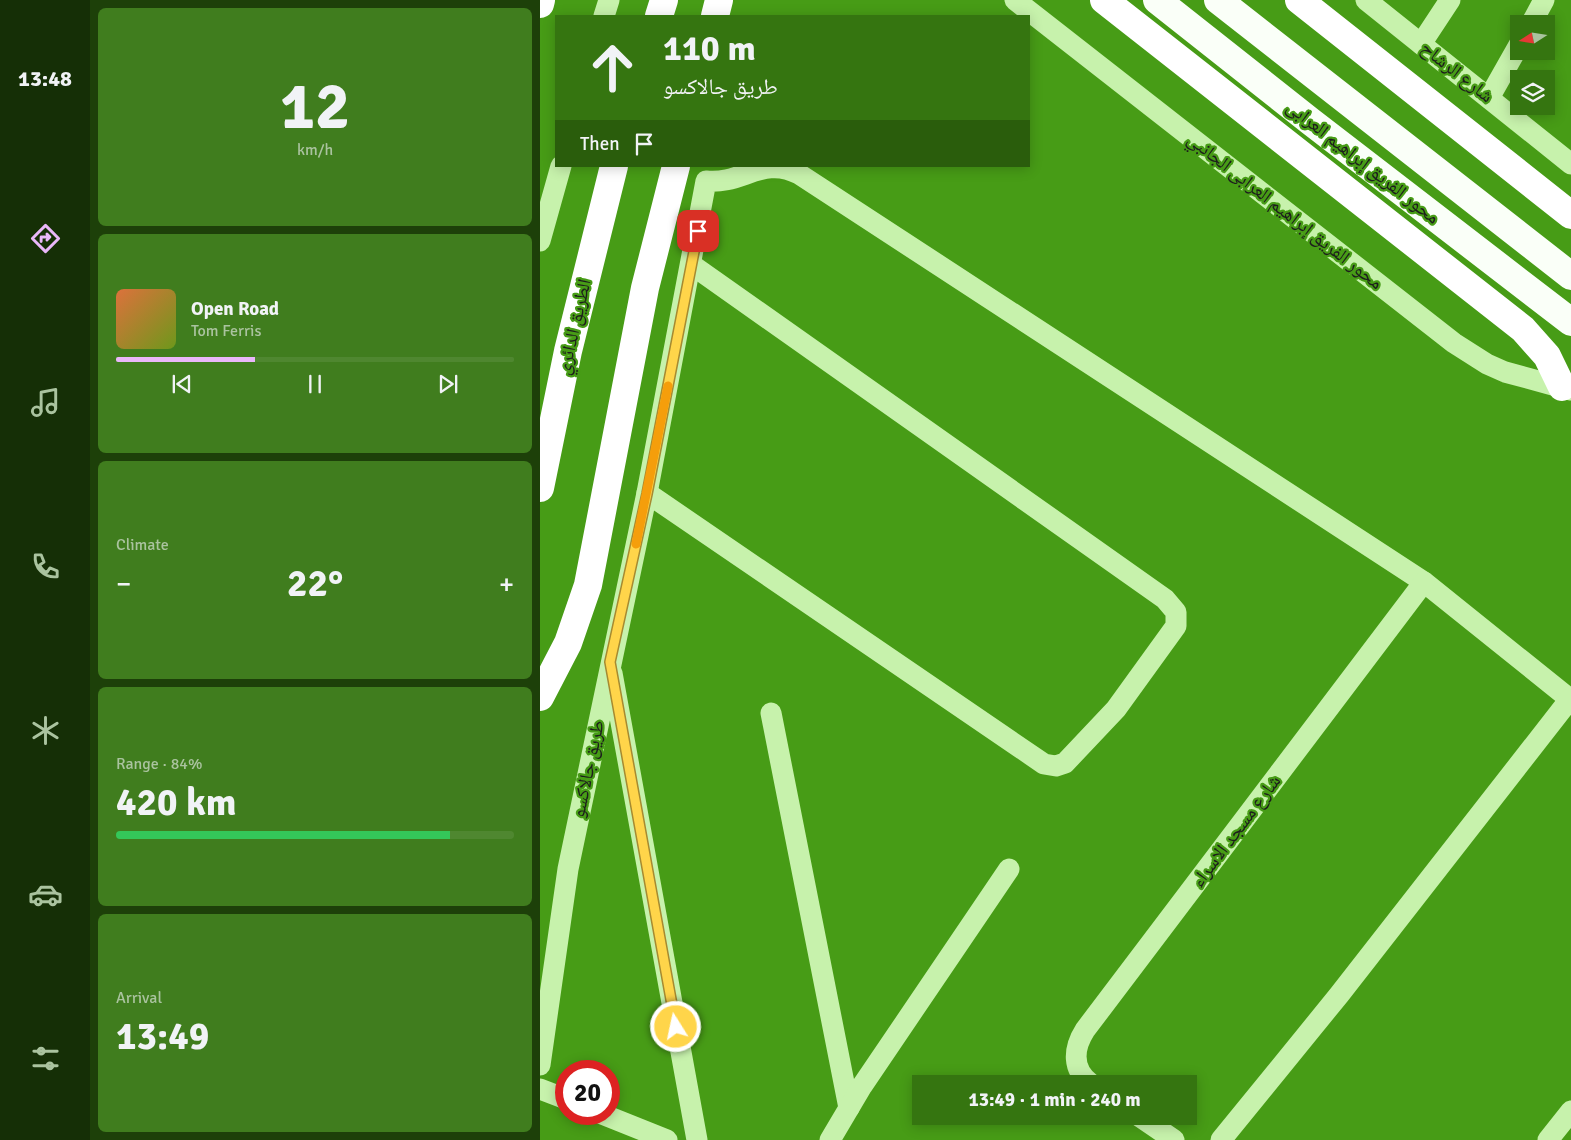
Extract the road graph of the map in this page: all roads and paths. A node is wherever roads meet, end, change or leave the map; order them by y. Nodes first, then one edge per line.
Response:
1 (541, 0) edge
2 (609, 0) edge
3 (664, 0) edge
4 (719, 0) edge
5 (1015, 0) edge
6 (1104, 0) edge
7 (1157, 0) edge
8 (1218, 0) edge
9 (1299, 0) edge
10 (1366, 0) edge
11 (1450, 0) edge
12 (1544, 0) edge
13 (540, 4) edge
14 (604, 15) edge
15 (659, 15) edge
16 (715, 15) edge
17 (1536, 15) edge
18 (1421, 44) junction
19 (1511, 60) edge
20 (1489, 98) junction
21 (1571, 164) edge
22 (561, 167) edge
23 (614, 167) edge
24 (676, 167) edge
25 (1571, 215) edge
26 (540, 241) edge
27 (692, 265) junction
28 (1571, 276) edge
29 (1571, 322) edge
30 (1566, 389) edge
31 (540, 488) edge
32 (647, 494) junction
33 (1424, 582) junction
34 (610, 662) junction
35 (540, 697) edge
36 (1570, 700) edge
37 (771, 713) dead end
38 (1010, 869) dead end
39 (540, 1065) edge
40 (1081, 1075) edge
41 (540, 1088) edge
42 (555, 1094) edge
43 (849, 1108) junction
44 (1571, 1111) edge
45 (620, 1121) edge
46 (1152, 1125) edge
47 (667, 1140) edge
48 (697, 1140) edge
49 (830, 1140) edge
50 (1174, 1140) edge
51 (1222, 1140) edge
52 (1548, 1140) edge

1 - 13 highway
2 - 14 street
3 - 15 highway
4 - 16 highway
5 - 30 street, محور الفريق إبراهيم العرابى الجانبي
6 - 30 highway
7 - 29 main road, محور الفريق إبراهيم العرابى
8 - 28 main road, محور الفريق إبراهيم العرابى
9 - 25 highway
10 - 18 street, شارع الرشاح
11 - 18 street
12 - 17 street
18 - 20 street, شارع الرشاح
19 - 20 street
20 - 21 street, شارع الرشاح
22 - 26 street
23 - 31 highway, الطريق الدائري
24 - 35 highway
27 - 32 street, طريق جالاكسو
27 - 32 street
27 - 33 street, طريق جالاكسو
32 - 34 street, طريق جالاكسو
33 - 36 street
33 - 40 street, شارع مسجد الاسراء
34 - 39 street, طريق جالاكسو
34 - 48 street
36 - 51 street
37 - 43 street
38 - 43 street
41 - 42 street
43 - 49 street
44 - 52 street
45 - 47 street
46 - 50 street

